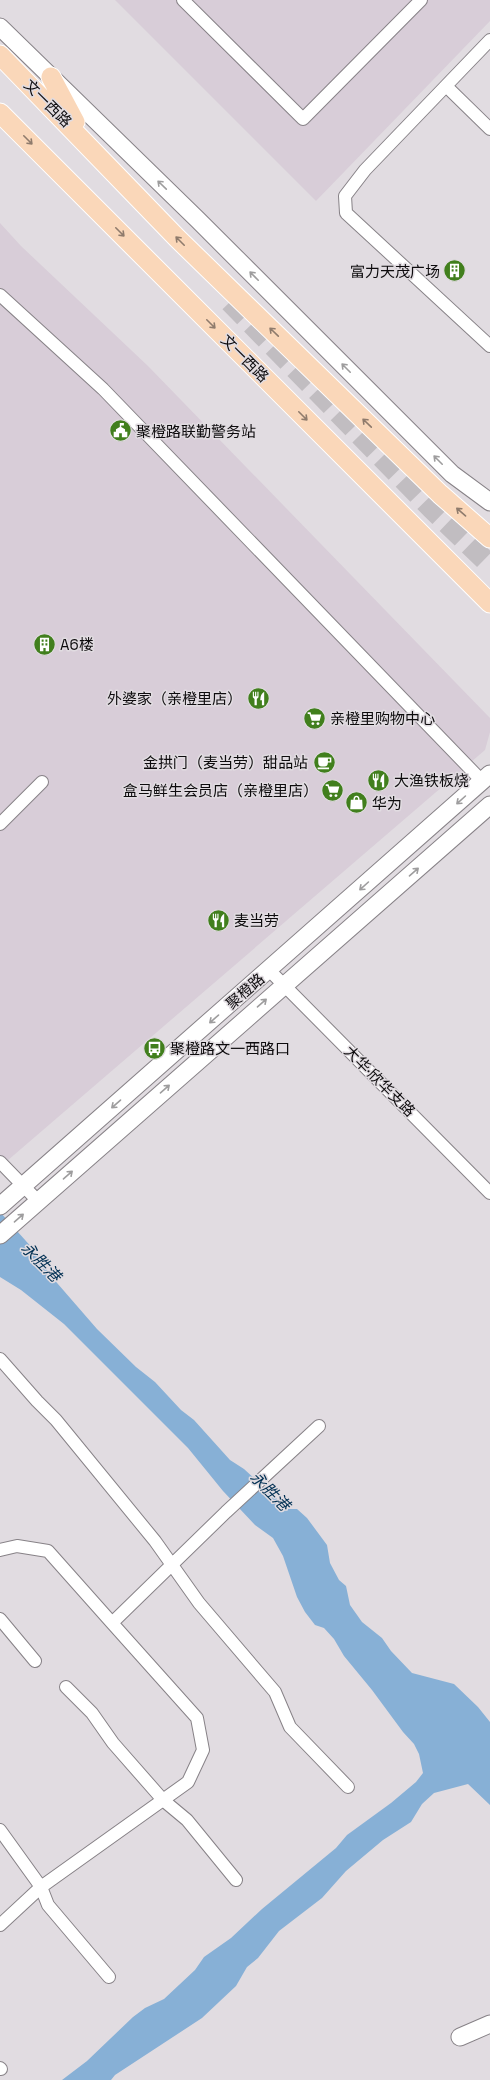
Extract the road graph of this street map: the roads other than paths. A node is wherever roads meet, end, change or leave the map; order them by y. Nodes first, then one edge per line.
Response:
1 (183, 0) edge
2 (421, 0) edge
3 (0, 27) edge
4 (490, 40) edge
5 (0, 55) edge
6 (50, 77) junction
7 (446, 86) junction
8 (0, 113) edge
9 (490, 129) edge
10 (86, 142) junction
11 (0, 295) edge
12 (490, 346) edge
13 (490, 502) edge
14 (403, 516) junction
15 (490, 538) edge
16 (490, 585) edge
17 (490, 603) edge
18 (486, 777) edge
19 (42, 782) dead end
20 (490, 805) edge
21 (0, 824) edge
22 (269, 970) junction
23 (283, 985) junction
24 (0, 1162) edge
25 (23, 1186) junction
26 (490, 1193) edge
27 (38, 1201) junction
28 (0, 1206) edge
29 (0, 1235) edge
30 (0, 1359) edge
31 (319, 1426) dead end
32 (0, 1550) edge
33 (171, 1564) junction
34 (0, 1619) edge
35 (112, 1623) junction
36 (35, 1661) dead end
37 (66, 1687) dead end
38 (348, 1787) dead end
39 (163, 1800) junction
40 (0, 1830) edge
41 (236, 1880) dead end
42 (41, 1887) junction
43 (0, 1925) edge
44 (109, 1977) dead end
45 (490, 2024) edge
46 (460, 2037) dead end

1 - 2 street
3 - 6 street
4 - 7 street
5 - 10 main road, 文一西路
6 - 10 main road
13 -> 6 street
7 - 9 street
7 - 12 street
8 -> 14 main road, 文一西路
15 -> 10 main road, 文一西路
11 - 18 street
14 - 16 main road
14 - 17 main road, 文一西路
18 -> 22 street, 聚橙路
19 - 21 street
23 -> 20 street, 聚橙路
22 - 23 street, 大华·欣华支路
22 -> 25 street, 聚橙路
23 - 26 street, 大华·欣华支路
27 -> 23 street, 聚橙路
24 - 25 street
25 - 27 street
25 - 28 street, 聚橙路
29 -> 27 street, 聚橙路
30 - 33 street
31 - 33 street
32 - 35 street
33 - 35 street
33 - 38 street
34 - 36 street
35 - 39 street
37 - 39 street
39 - 41 street
39 - 42 street
40 - 42 street
42 - 43 street
42 - 44 street
45 - 46 street

